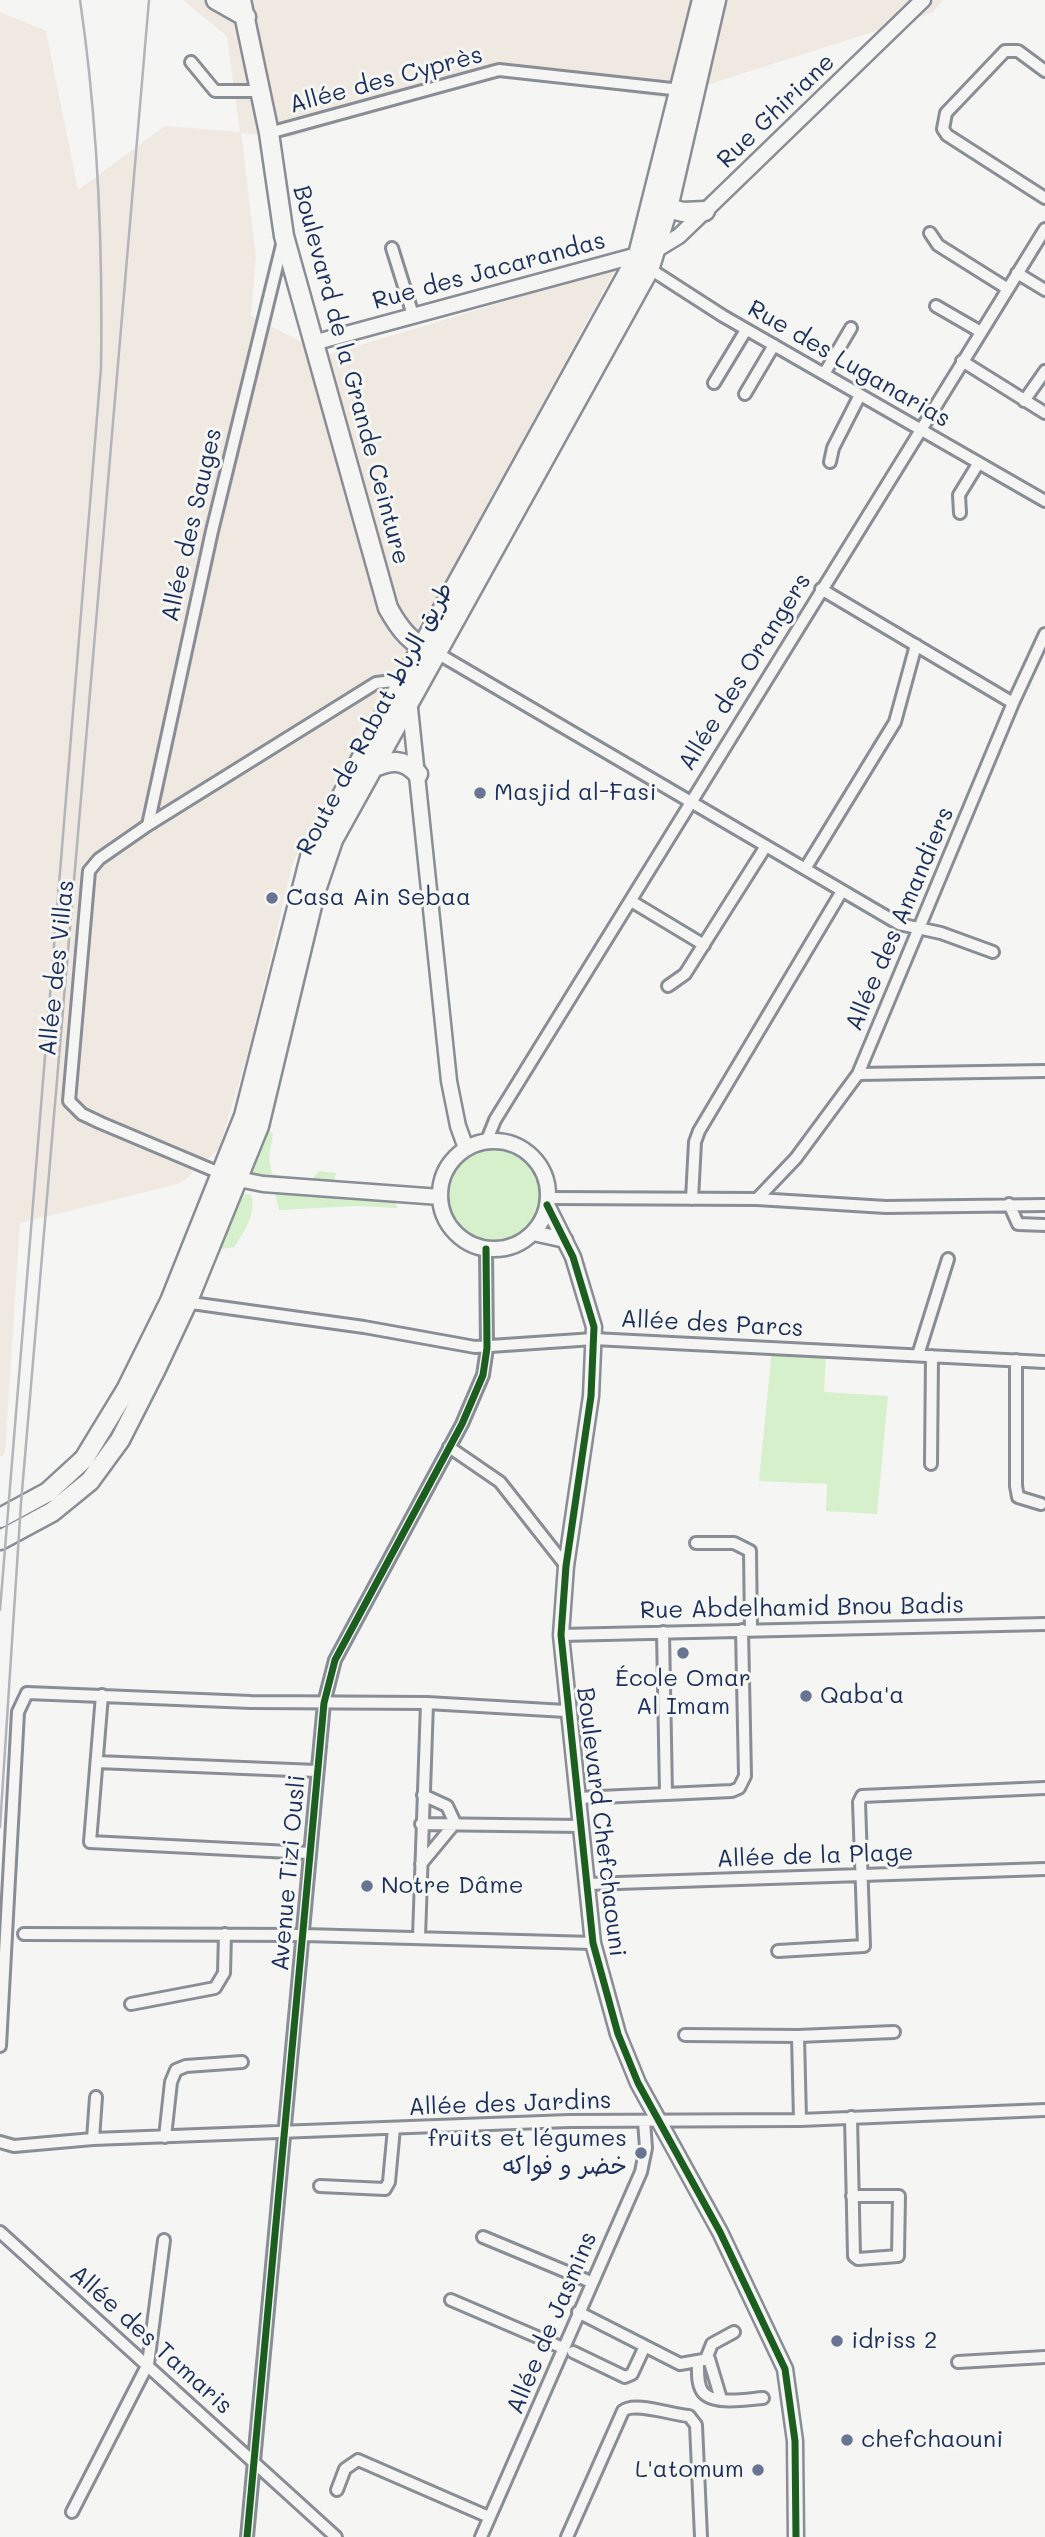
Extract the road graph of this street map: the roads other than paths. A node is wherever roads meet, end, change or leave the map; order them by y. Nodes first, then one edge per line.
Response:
1 (216, 0) edge
2 (702, 0) edge
3 (716, 0) edge
4 (923, 0) edge
5 (243, 8) edge
6 (191, 62) dead end
7 (1045, 71) edge
8 (681, 90) junction
9 (260, 91) junction
10 (269, 133) junction
11 (1045, 198) edge
12 (668, 208) junction
13 (705, 211) junction
14 (1045, 229) edge
15 (930, 233) dead end
16 (284, 236) junction
17 (391, 248) dead end
18 (656, 250) junction
19 (643, 262) junction
20 (1017, 274) junction
21 (1008, 289) junction
22 (1045, 290) edge
23 (936, 306) dead end
24 (412, 315) junction
25 (851, 328) dead end
26 (746, 330) junction
27 (981, 332) junction
28 (313, 343) junction
29 (774, 345) junction
30 (962, 361) junction
31 (1045, 371) edge
32 (824, 374) junction
33 (714, 383) dead end
34 (745, 394) dead end
35 (860, 395) junction
36 (1024, 401) junction
37 (1045, 413) edge
38 (920, 429) junction
39 (830, 462) dead end
40 (978, 464) junction
41 (1045, 501) edge
42 (960, 513) dead end
43 (821, 589) junction
44 (1045, 634) edge
45 (916, 645) junction
46 (430, 651) junction
47 (406, 692) junction
48 (1013, 703) junction
49 (372, 768) junction
50 (418, 774) junction
51 (690, 801) junction
52 (148, 825) junction
53 (766, 846) junction
54 (805, 869) junction
55 (842, 891) junction
56 (631, 901) junction
57 (920, 929) junction
58 (704, 945) junction
59 (993, 952) dead end
60 (668, 986) dead end
61 (1045, 1071) edge
62 (858, 1074) junction
63 (487, 1140) junction
64 (466, 1148) junction
65 (230, 1177) junction
66 (440, 1197) junction
67 (692, 1199) junction
68 (757, 1199) junction
69 (548, 1202) junction
70 (1009, 1205) junction
71 (1045, 1205) edge
72 (1045, 1225) edge
73 (533, 1233) junction
74 (565, 1240) junction
75 (486, 1248) junction
76 (948, 1259) dead end
77 (179, 1302) junction
78 (594, 1339) junction
79 (487, 1348) junction
80 (918, 1355) junction
81 (932, 1356) junction
82 (1016, 1360) junction
83 (1045, 1362) edge
84 (449, 1447) junction
85 (931, 1464) dead end
86 (1041, 1504) dead end
87 (0, 1518) edge
88 (0, 1541) edge
89 (696, 1542) dead end
90 (566, 1566) junction
91 (1045, 1624) edge
92 (746, 1630) junction
93 (663, 1632) junction
94 (561, 1635) junction
95 (102, 1695) junction
96 (324, 1703) junction
97 (427, 1703) junction
98 (566, 1711) junction
99 (97, 1762) junction
100 (317, 1771) junction
101 (1045, 1788) edge
102 (666, 1794) junction
103 (423, 1795) junction
104 (578, 1798) junction
105 (455, 1823) junction
106 (421, 1824) junction
107 (581, 1826) junction
108 (310, 1853) junction
109 (421, 1864) junction
110 (1045, 1870) edge
111 (861, 1875) junction
112 (587, 1884) junction
113 (24, 1934) dead end
114 (225, 1934) junction
115 (304, 1934) junction
116 (419, 1937) junction
117 (593, 1943) junction
118 (778, 1951) dead end
119 (131, 2004) dead end
120 (894, 2032) dead end
121 (685, 2035) dead end
122 (798, 2036) junction
123 (0, 2046) edge
124 (242, 2062) dead end
125 (96, 2097) dead end
126 (1045, 2110) edge
127 (851, 2117) junction
128 (800, 2120) junction
129 (651, 2122) junction
130 (394, 2128) junction
131 (284, 2133) junction
132 (164, 2137) junction
133 (93, 2139) junction
134 (0, 2142) edge
135 (320, 2186) dead end
136 (852, 2196) junction
137 (0, 2232) edge
138 (483, 2237) dead end
139 (164, 2240) dead end
140 (591, 2282) junction
141 (452, 2300) dead end
142 (579, 2312) junction
143 (734, 2332) dead end
144 (645, 2346) junction
145 (568, 2350) junction
146 (1045, 2357) edge
147 (702, 2360) junction
148 (958, 2362) dead end
149 (148, 2364) junction
150 (763, 2398) dead end
151 (721, 2399) junction
152 (254, 2462) junction
153 (337, 2490) dead end
154 (72, 2512) dead end
155 (489, 2517) junction
156 (247, 2537) edge
157 (336, 2537) edge
158 (481, 2537) edge
159 (567, 2537) edge
160 (701, 2537) edge
161 (796, 2537) edge

1 - 5 main road, Boulevard de la Grande Ceinture
2 - 8 main road
3 - 12 main road, Route de Rabat طريق الرباط
4 - 13 street, Rue Ghiriane
5 - 9 main road, Boulevard de la Grande Ceinture
6 - 9 street
7 - 11 street
8 - 10 street, Allée des Cyprès
8 - 19 main road
9 - 10 main road, Boulevard de la Grande Ceinture
10 - 16 main road, Boulevard de la Grande Ceinture
12 - 13 main road
12 - 18 main road, Route de Rabat طريق الرباط
13 - 18 street, Rue Ghiriane
14 - 20 street, Allée des Orangers
15 - 21 street
16 - 28 main road, Boulevard de la Grande Ceinture
16 - 52 street, Allée des Sauges
17 - 24 street
18 - 19 main road, Route de Rabat طريق الرباط
19 - 24 street, Rue des Jacarandas
19 - 26 street, Rue des Luganarias
19 - 46 main road, Route de Rabat طريق الرباط
20 - 21 street, Allée des Orangers
20 - 22 street
21 - 27 street, Allée des Orangers
23 - 27 street
24 - 28 street, Rue des Jacarandas
25 - 32 street
26 - 29 street, Rue des Luganarias
26 - 33 street
27 - 30 street, Allée des Orangers
28 - 46 main road, Boulevard de la Grande Ceinture
29 - 32 street, Rue des Luganarias
29 - 34 street
30 - 36 street
30 - 38 street, Allée des Orangers
31 - 36 street
32 - 35 street, Rue des Luganarias
35 - 38 street, Rue des Luganarias
35 - 39 street
36 - 37 street
38 - 40 street, Rue des Luganarias
38 - 43 street, Allée des Orangers
40 - 41 street, Rue des Luganarias
40 - 42 street
43 - 45 street
43 - 51 street, Allée des Orangers
44 - 48 street, Allée des Amandiers
45 - 48 street
45 - 54 street
46 - 47 main road, Route de Rabat طريق الرباط
46 - 51 street
47 - 49 main road, Route de Rabat طريق الرباط
47 - 50 street
47 - 52 street, Allée des Villas
47 - 65 main road, Route de Rabat طريق الرباط
48 - 57 street, Allée des Amandiers
49 - 50 main road
49 - 65 main road, Route de Rabat طريق الرباط
50 - 64 street
51 - 53 street
51 - 56 street, Allée des Orangers
52 - 65 street, Allée des Villas
53 - 54 street
53 - 58 street
54 - 55 street
55 - 57 street
55 - 67 street
56 - 58 street
56 - 63 street, Allée des Orangers
57 - 59 street
57 - 62 street, Allée des Amandiers
58 - 60 street
61 - 62 street
62 - 68 street, Allée des Amandiers
63 - 64 street
63 - 69 street
64 - 66 street
65 - 66 street, Allée des Villas
65 - 77 main road, Route de Rabat طريق الرباط
66 - 75 street
67 - 68 street
67 - 69 street
68 - 70 street
69 - 73 street
69 - 74 street, Boulevard Chefchaouni
70 - 71 street
70 - 72 street
73 - 74 street
73 - 75 street
74 - 78 street, Boulevard Chefchaouni
75 - 79 street, Avenue Tizi Ousli
76 - 80 street
77 - 79 street, Allée des Parcs
77 - 87 main road, Route de Rabat طريق الرباط
77 - 88 main road, Route de Rabat طريق الرباط
78 - 79 street, Allée des Parcs
78 - 80 street, Allée des Parcs
78 - 90 street, Boulevard Chefchaouni
79 - 84 street, Avenue Tizi Ousli
80 - 81 street, Allée des Parcs
81 - 82 street, Allée des Parcs
81 - 85 street
82 - 83 street, Allée des Parcs
82 - 86 street
84 - 90 street
84 - 96 street, Avenue Tizi Ousli
89 - 92 street
90 - 94 street, Boulevard Chefchaouni
91 - 92 street, Rue Abdelhamid Bnou Badis
92 - 93 street, Rue Abdelhamid Bnou Badis
92 - 102 street
93 - 94 street, Rue Abdelhamid Bnou Badis
93 - 102 street
94 - 98 street, Boulevard Chefchaouni
95 - 96 street
95 - 99 street
95 - 123 street
96 - 97 street
96 - 100 street, Avenue Tizi Ousli
97 - 98 street
97 - 103 street
98 - 104 street, Boulevard Chefchaouni
99 - 100 street
99 - 108 street
100 - 108 street, Avenue Tizi Ousli
101 - 111 street
102 - 104 street
103 - 105 street
103 - 106 street
104 - 107 street, Boulevard Chefchaouni
105 - 106 street
105 - 107 street
105 - 109 street
106 - 109 street
107 - 112 street, Boulevard Chefchaouni
108 - 115 street, Avenue Tizi Ousli
109 - 116 street
110 - 111 street, Allée de la Plage
111 - 112 street, Allée de la Plage
111 - 118 street
112 - 117 street, Boulevard Chefchaouni
113 - 114 street
114 - 115 street
114 - 119 street
115 - 116 street
115 - 131 street, Avenue Tizi Ousli
116 - 117 street
117 - 129 street, Boulevard Chefchaouni
120 - 122 street
121 - 122 street
122 - 128 street
124 - 132 street
125 - 133 street
126 - 127 street, Allée des Jardins
127 - 128 street, Allée des Jardins
127 - 136 street
128 - 129 street, Allée des Jardins
129 - 130 street, Allée des Jardins
129 - 140 street, Allée de Jasmins
129 - 161 street, Boulevard Chefchaouni
130 - 131 street, Allée des Jardins
130 - 135 street
131 - 132 street, Allée des Jardins
131 - 152 street, Avenue Tizi Ousli
132 - 133 street, Allée des Jardins
133 - 134 street, Allée des Jardins
136 - 136 street
137 - 149 street, Allée des Tamaris
138 - 140 street
139 - 149 street
140 - 142 street, Allée de Jasmins
141 - 145 street
142 - 144 street
142 - 145 street, Allée de Jasmins
143 - 147 street
144 - 145 street
144 - 147 street
145 - 155 street, Allée de Jasmins
146 - 148 street
147 - 151 street
147 - 151 street
149 - 152 street, Allée des Tamaris
149 - 154 street
150 - 151 street
152 - 156 street, Avenue Tizi Ousli
152 - 157 street, Allée des Tamaris
153 - 155 street
155 - 158 street, Allée de Jasmins
159 - 160 street

